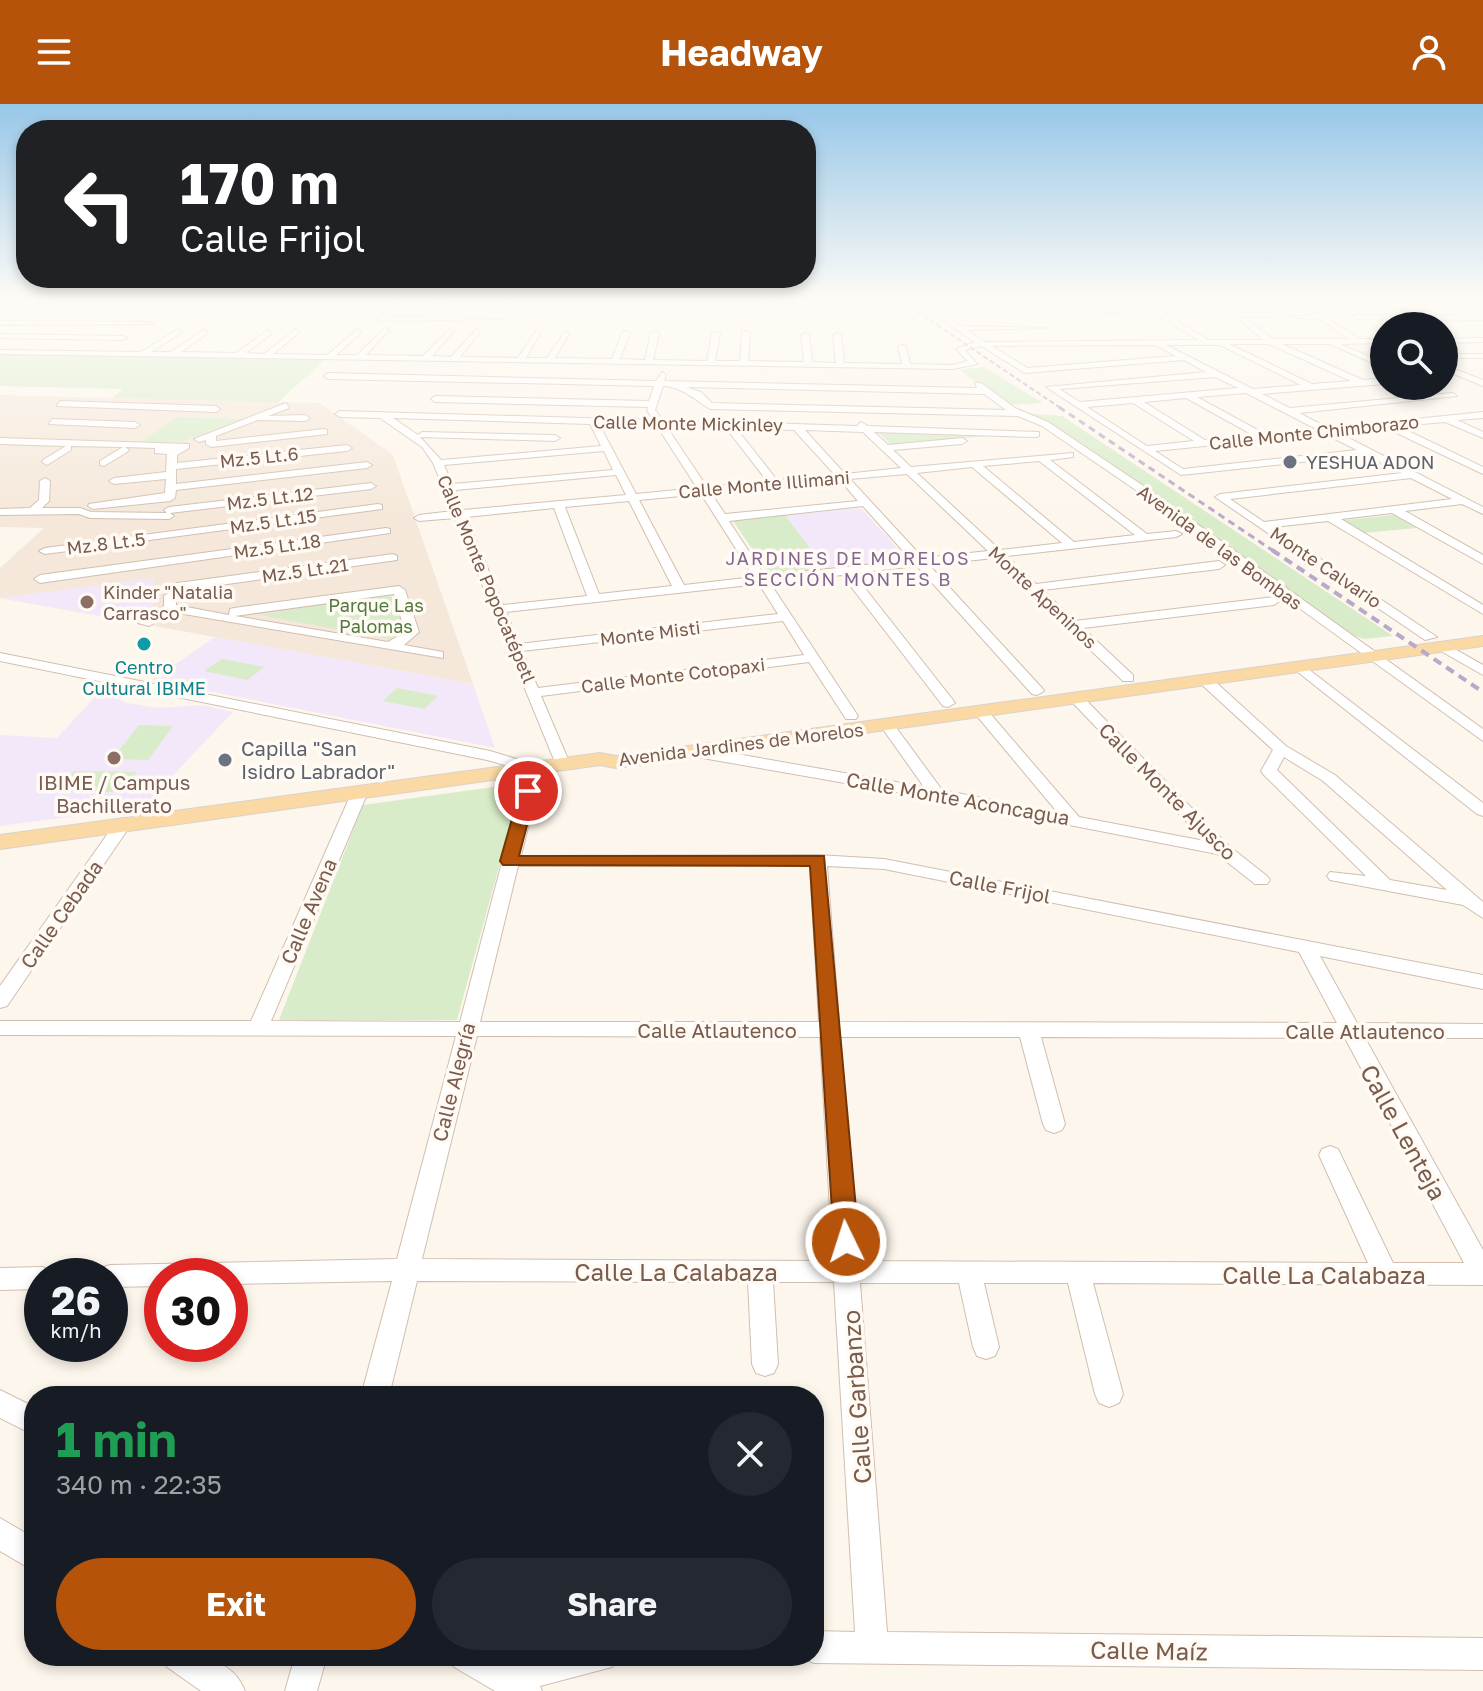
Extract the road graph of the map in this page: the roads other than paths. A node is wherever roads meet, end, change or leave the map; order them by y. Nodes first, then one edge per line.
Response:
1 (666, 372) edge
2 (960, 372) edge
3 (1211, 372) edge
4 (1279, 372) edge
5 (1338, 372) edge
6 (1458, 373) edge
7 (1215, 374) junction
8 (328, 376) dead end
9 (1370, 382) edge
10 (1362, 383) junction
11 (1483, 383) edge
12 (663, 384) junction
13 (1310, 387) junction
14 (986, 391) junction
15 (1250, 391) junction
16 (1188, 396) junction
17 (435, 399) dead end
18 (1136, 401) junction
19 (1468, 402) edge
20 (60, 404) dead end
21 (1080, 405) junction
22 (286, 406) dead end
23 (161, 407) junction
24 (216, 409) dead end
25 (1289, 411) junction
26 (654, 413) junction
27 (1019, 413) junction
28 (340, 414) dead end
29 (382, 415) junction
30 (1483, 415) edge
31 (255, 418) junction
32 (305, 418) dead end
33 (853, 418) dead end
34 (1447, 419) junction
35 (593, 421) junction
36 (52, 422) dead end
37 (135, 425) junction
38 (729, 425) junction
39 (1388, 425) junction
40 (796, 426) junction
41 (864, 428) junction
42 (1327, 431) junction
43 (324, 432) dead end
44 (1019, 433) junction
45 (1036, 434) dead end
46 (1483, 435) edge
47 (1263, 437) junction
48 (555, 438) dead end
49 (211, 439) junction
50 (423, 440) junction
51 (1203, 443) junction
52 (0, 444) edge
53 (102, 447) junction
54 (68, 448) junction
55 (347, 448) dead end
56 (607, 448) junction
57 (885, 448) junction
58 (1145, 449) junction
59 (124, 450) junction
60 (164, 450) junction
61 (1367, 452) junction
62 (1070, 455) dead end
63 (1041, 458) junction
64 (47, 462) dead end
65 (104, 463) dead end
66 (438, 463) junction
67 (367, 465) dead end
68 (975, 465) junction
69 (909, 471) junction
70 (1483, 471) edge
71 (619, 472) junction
72 (1412, 475) junction
73 (842, 477) junction
74 (45, 481) dead end
75 (114, 481) dead end
76 (774, 483) junction
77 (371, 486) dead end
78 (447, 488) junction
79 (704, 490) junction
80 (170, 492) junction
81 (632, 497) junction
82 (1483, 499) edge
83 (1463, 501) junction
84 (866, 503) junction
85 (558, 504) junction
86 (378, 507) dead end
87 (1395, 510) junction
88 (61, 511) junction
89 (1483, 511) edge
90 (0, 512) edge
91 (32, 512) junction
92 (458, 514) junction
93 (1330, 517) junction
94 (419, 518) dead end
95 (722, 518) junction
96 (1263, 525) junction
97 (386, 531) dead end
98 (1176, 534) dead end
99 (168, 535) junction
100 (1144, 537) junction
101 (1071, 545) junction
102 (45, 551) dead end
103 (996, 554) junction
104 (393, 558) dead end
105 (1483, 560) edge
106 (169, 561) junction
107 (921, 562) junction
108 (1219, 565) dead end
109 (845, 571) junction
110 (40, 579) dead end
111 (762, 580) junction
112 (170, 588) junction
113 (1033, 588) junction
114 (680, 589) junction
115 (594, 598) junction
116 (1274, 601) dead end
117 (170, 608) junction
118 (499, 609) junction
119 (1483, 610) edge
120 (217, 615) junction
121 (785, 617) junction
122 (144, 623) dead end
123 (1074, 625) junction
124 (1483, 630) edge
125 (1483, 641) edge
126 (1437, 642) junction
127 (390, 646) junction
128 (516, 648) junction
129 (1365, 652) junction
130 (438, 655) dead end
131 (0, 657) edge
132 (811, 658) junction
133 (1299, 666) junction
134 (1483, 671) edge
135 (1128, 678) junction
136 (1205, 680) junction
137 (1037, 691) junction
138 (535, 693) junction
139 (1077, 699) junction
140 (948, 703) junction
141 (991, 707) junction
142 (851, 716) junction
143 (887, 725) junction
144 (1483, 736) edge
145 (1281, 749) junction
146 (691, 751) junction
147 (600, 759) junction
148 (562, 764) junction
149 (534, 769) junction
150 (359, 794) junction
151 (937, 794) junction
152 (1483, 811) edge
153 (1073, 820) junction
154 (122, 826) junction
155 (0, 842) edge
156 (1223, 850) junction
157 (818, 860) junction
158 (509, 861) junction
159 (1336, 876) dead end
160 (1261, 880) dead end
161 (1383, 883) junction
162 (1467, 899) junction
163 (1483, 912) edge
164 (1305, 946) junction
165 (1483, 982) edge
166 (0, 1001) edge
167 (0, 1028) edge
168 (258, 1028) junction
169 (466, 1029) junction
170 (830, 1031) junction
171 (1029, 1031) junction
172 (1349, 1031) junction
173 (1483, 1031) edge
174 (1054, 1124) dead end
175 (1330, 1155) dead end
176 (404, 1270) junction
177 (760, 1271) junction
178 (849, 1272) junction
179 (969, 1272) junction
180 (1078, 1273) junction
181 (1386, 1274) junction
182 (1483, 1274) edge
183 (128, 1276) edge
184 (24, 1278) edge
185 (0, 1279) edge
186 (986, 1347) dead end
187 (765, 1364) dead end
188 (377, 1386) edge
189 (1109, 1394) dead end
190 (0, 1403) edge
191 (24, 1416) edge
192 (0, 1533) edge
193 (24, 1549) edge
194 (872, 1646) junction
195 (824, 1647) edge
196 (1483, 1654) edge
197 (193, 1666) edge
198 (308, 1666) edge
199 (483, 1666) edge
200 (571, 1666) edge
201 (516, 1684) edge
202 (229, 1691) edge
203 (301, 1691) edge

1 - 12 street
2 - 14 street, Avenida de las Bombas
3 - 7 street
4 - 13 street
5 - 10 street
6 - 11 street
7 - 15 street
7 - 21 street
8 - 12 street
9 - 10 street
10 - 13 street
12 - 14 street
12 - 26 street
12 - 27 street
13 - 15 street
14 - 27 street, Avenida de las Bombas
15 - 16 street
15 - 25 street
16 - 18 street
16 - 47 street
17 - 26 street
18 - 21 street
18 - 51 street
19 - 25 street
20 - 23 street
21 - 58 street
22 - 31 street
23 - 24 street
23 - 37 street
25 - 42 street
26 - 35 street, Calle Monte Mickinley
26 - 38 street, Calle Monte Mickinley
26 - 79 street
27 - 129 street, Avenida de las Bombas
28 - 29 street, Calle Monte Mickinley
29 - 35 street, Calle Monte Mickinley
29 - 50 street, Calle Monte Popocatépetl
30 - 34 street, Calle Monte Chimborazo
31 - 32 street
31 - 49 street
33 - 41 street, Monte Apeninos
34 - 39 street, Calle Monte Chimborazo
34 - 46 street
35 - 56 street
36 - 37 street
37 - 53 street
38 - 40 street, Calle Monte Mickinley
38 - 76 street
39 - 42 street, Calle Monte Chimborazo
39 - 70 street
40 - 41 street, Calle Monte Mickinley
40 - 73 street
41 - 44 street, Calle Monte Mickinley
41 - 57 street, Monte Apeninos
42 - 47 street, Calle Monte Chimborazo
42 - 61 street
43 - 49 street
44 - 45 street, Calle Monte Mickinley
44 - 57 street
47 - 51 street, Calle Monte Chimborazo
48 - 50 street
49 - 60 street
50 - 66 street, Calle Monte Popocatépetl
51 - 58 street, Calle Monte Chimborazo
52 - 53 street
52 - 54 street
53 - 54 street
53 - 59 street
53 - 60 street
54 - 64 street
55 - 80 street, Mz.5 Lt.6
56 - 66 street
56 - 71 street
57 - 69 street, Monte Apeninos
58 - 61 street
59 - 60 street
59 - 65 street
60 - 80 street
61 - 72 street
62 - 63 street, Calle Monte Illimani
63 - 68 street, Calle Monte Illimani
63 - 100 street
66 - 78 street, Calle Monte Popocatépetl
67 - 80 street
68 - 69 street, Calle Monte Illimani
68 - 101 street
69 - 73 street, Calle Monte Illimani
69 - 103 street, Monte Apeninos
71 - 78 street
71 - 81 street
72 - 83 street
72 - 96 street, Monte Calvario
73 - 76 street, Calle Monte Illimani
73 - 84 street
74 - 91 street
75 - 80 street
76 - 79 street, Calle Monte Illimani
77 - 80 street, Mz.5 Lt.12
78 - 92 street, Calle Monte Popocatépetl
79 - 81 street, Calle Monte Illimani
79 - 95 street
80 - 88 street
80 - 88 street
80 - 99 street
81 - 85 street, Calle Monte Illimani
81 - 114 street
82 - 83 street
83 - 87 street
83 - 89 street
84 - 95 street
84 - 107 street
85 - 92 street, Calle Monte Illimani
85 - 115 street
86 - 99 street, Mz.5 Lt.15
87 - 93 street
87 - 105 street
88 - 91 street
90 - 91 street
92 - 94 street, Calle Monte Illimani
92 - 118 street, Calle Monte Popocatépetl
93 - 96 street
93 - 119 street
95 - 111 street
96 - 126 street, Monte Calvario
97 - 106 street, Mz.5 Lt.18
98 - 100 street
99 - 102 street, Mz.8 Lt.5
99 - 106 street
100 - 101 street
101 - 103 street
103 - 107 street
103 - 113 street, Monte Apeninos
104 - 112 street, Mz.5 Lt.21
106 - 110 street, Mz.5 Lt.18
106 - 112 street
107 - 109 street
107 - 137 street
108 - 113 street
109 - 111 street
109 - 140 street
111 - 114 street
111 - 121 street
112 - 117 street
113 - 123 street, Monte Apeninos
114 - 115 street
115 - 118 street
116 - 123 street
117 - 120 street
117 - 122 street
118 - 128 street, Calle Monte Popocatépetl
120 - 127 street
120 - 127 street
121 - 128 street, Monte Misti
121 - 132 street
123 - 135 street, Monte Apeninos
124 - 126 main road, Avenida Jardines de Morelos
125 - 126 main road, Avenida Jardines de Morelos
126 - 129 main road, Avenida Jardines de Morelos
126 - 134 street, Monte Calvario
127 - 130 street
128 - 138 street, Calle Monte Popocatépetl
129 - 133 main road, Avenida Jardines de Morelos
129 - 135 main road, Avenida Jardines de Morelos
129 - 144 street, Avenida de las Bombas
131 - 149 street
132 - 138 street, Calle Monte Cotopaxi
132 - 142 street
133 - 136 main road, Avenida Jardines de Morelos
133 - 152 street
135 - 137 main road, Avenida Jardines de Morelos
136 - 139 main road, Avenida Jardines de Morelos
136 - 145 street
137 - 141 main road, Avenida Jardines de Morelos
138 - 148 street, Calle Monte Popocatépetl
139 - 141 main road, Avenida Jardines de Morelos
139 - 156 street, Calle Monte Ajusco
140 - 141 main road, Avenida Jardines de Morelos
140 - 142 main road, Avenida Jardines de Morelos
141 - 143 main road, Avenida Jardines de Morelos
141 - 153 street
142 - 147 main road, Avenida Jardines de Morelos
143 - 146 main road, Avenida Jardines de Morelos
143 - 151 street
145 - 161 street
145 - 162 street
146 - 147 main road, Avenida Jardines de Morelos
146 - 151 street, Calle Monte Aconcagua
147 - 148 main road
148 - 149 main road
149 - 150 main road
149 - 158 street, Calle Alegría
150 - 154 main road
150 - 168 street, Calle Avena
151 - 153 street, Calle Monte Aconcagua
153 - 156 street, Calle Monte Aconcagua
154 - 155 main road
154 - 166 street, Calle Cebada
156 - 160 street, Calle Monte Ajusco
157 - 158 street, Calle Frijol
157 - 164 street, Calle Frijol
157 - 170 street, Calle Garbanzo
158 - 169 street, Calle Alegría
159 - 161 street
161 - 162 street
162 - 163 street
164 - 165 street, Calle Frijol
164 - 172 street, Calle Lenteja
167 - 168 street, Calle Atlautenco
168 - 169 street, Calle Atlautenco
169 - 170 street, Calle Atlautenco
169 - 176 street, Calle Alegría
170 - 171 street, Calle Atlautenco
170 - 178 street, Calle Garbanzo
171 - 172 street, Calle Atlautenco
171 - 174 street
172 - 173 street, Calle Atlautenco
172 - 182 street, Calle Lenteja
175 - 181 street
176 - 177 street, Calle La Calabaza
176 - 183 street, Calle La Calabaza
176 - 188 street, Calle Alegría
177 - 178 street, Calle La Calabaza
177 - 187 street
178 - 179 street, Calle La Calabaza
178 - 194 street, Calle Garbanzo
179 - 180 street, Calle La Calabaza
179 - 186 street
180 - 181 street, Calle La Calabaza
180 - 189 street
181 - 182 street, Calle La Calabaza
184 - 185 street
190 - 191 street
192 - 193 street
194 - 195 street, Calle Maíz
194 - 196 street, Calle Maíz
197 - 202 street
198 - 203 street
199 - 201 street
200 - 201 street

